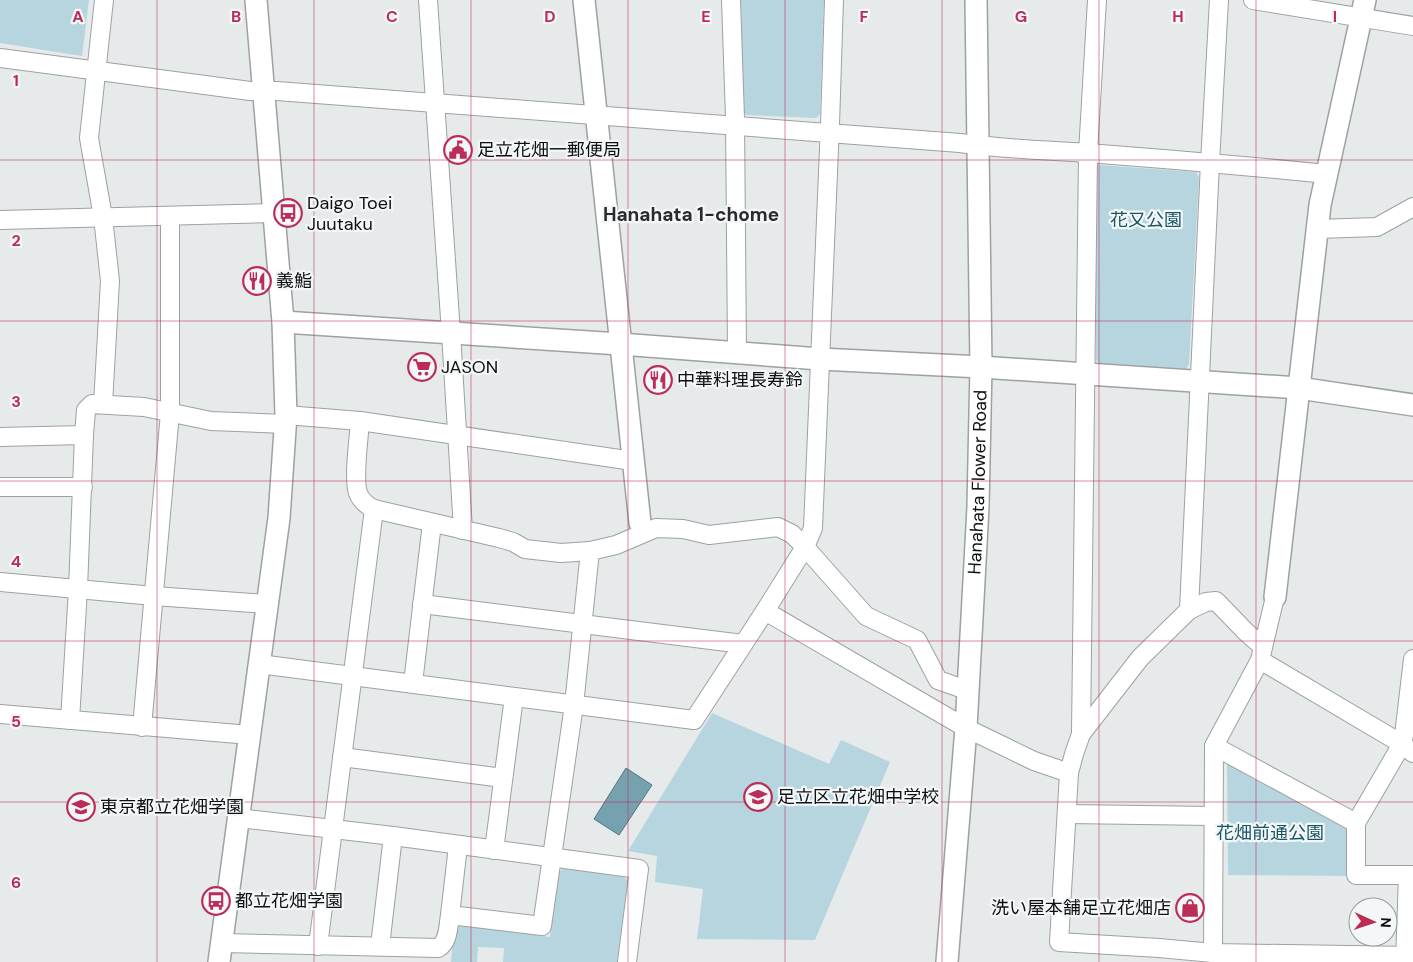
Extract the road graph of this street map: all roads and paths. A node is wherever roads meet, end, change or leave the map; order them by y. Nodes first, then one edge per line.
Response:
1 (104, 0) edge
2 (256, 0) edge
3 (428, 0) edge
4 (584, 0) edge
5 (731, 0) edge
6 (834, 0) edge
7 (976, 0) edge
8 (1097, 0) edge
9 (1219, 0) edge
10 (1253, 0) edge
11 (1363, 9) edge
12 (1413, 26) edge
13 (0, 58) edge
14 (96, 70) junction
15 (264, 91) junction
16 (435, 102) junction
17 (596, 114) junction
18 (735, 126) junction
19 (830, 133) junction
20 (978, 145) junction
21 (1088, 153) junction
22 (1210, 163) junction
23 (1327, 174) junction
24 (1413, 207) edge
25 (274, 213) junction
26 (170, 216) junction
27 (103, 218) junction
28 (0, 220) edge
29 (1318, 229) junction
30 (283, 322) junction
31 (451, 333) junction
32 (620, 344) junction
33 (737, 353) junction
34 (820, 359) junction
35 (981, 367) junction
36 (1085, 374) junction
37 (1200, 381) junction
38 (1299, 388) junction
39 (103, 404) junction
40 (1413, 405) edge
41 (170, 413) junction
42 (286, 420) junction
43 (360, 421) junction
44 (84, 435) junction
45 (457, 435) junction
46 (0, 437) edge
47 (633, 461) junction
48 (0, 487) edge
49 (83, 487) junction
50 (374, 509) junction
51 (432, 523) junction
52 (640, 528) junction
53 (463, 530) junction
54 (805, 547) junction
55 (590, 551) junction
56 (0, 582) edge
57 (78, 589) junction
58 (154, 596) junction
59 (1275, 597) joint
60 (267, 604) junction
61 (422, 604) junction
62 (1189, 610) junction
63 (765, 611) junction
64 (582, 624) junction
65 (743, 644) junction
66 (1262, 653) junction
67 (1413, 659) edge
68 (259, 664) junction
69 (353, 676) junction
70 (413, 684) junction
71 (968, 691) junction
72 (514, 697) junction
73 (574, 705) junction
74 (0, 714) edge
75 (70, 720) junction
76 (142, 727) junction
77 (966, 728) junction
78 (1081, 734) junction
79 (250, 735) junction
80 (1214, 746) junction
81 (1407, 749) edge
82 (342, 757) junction
83 (1069, 773) junction
84 (503, 778) junction
85 (1067, 814) junction
86 (1213, 816) junction
87 (239, 818) junction
88 (1356, 823) junction
89 (333, 829) junction
90 (393, 836) junction
91 (458, 846) junction
92 (494, 850) junction
93 (551, 857) junction
94 (1411, 875) edge
95 (450, 914) junction
96 (318, 946) junction
97 (380, 946) junction
98 (221, 953) edge
99 (1212, 953) junction
100 (1408, 958) edge
101 (627, 962) edge
102 (947, 962) edge

1 - 14 street
2 - 15 street
3 - 16 street
4 - 17 street
5 - 18 street
6 - 19 street
7 - 20 street, Hanahata Flower Road
8 - 21 street
9 - 22 street
10 - 11 street
11 - 12 street
11 - 23 street
13 - 14 street
14 - 15 street
14 - 27 street
15 - 16 street
15 - 25 street
16 - 17 street
16 - 31 street
17 - 18 street
17 - 32 street
18 - 19 street
18 - 33 street
19 - 20 street
19 - 34 street
20 - 21 street
20 - 35 street, Hanahata Flower Road
21 - 22 street
21 - 36 street
22 - 23 street
22 - 37 street
23 - 29 street
24 - 29 street
25 - 26 street
25 - 30 street
26 - 27 street
26 - 41 street
27 - 28 street
27 - 39 street
29 - 38 street
30 - 31 street
30 - 42 street
31 - 32 street
31 - 45 street
32 - 33 street
32 - 47 street
33 - 34 street
34 - 35 street
34 - 54 street
35 - 36 street
35 - 71 street, Hanahata Flower Road
36 - 37 street
36 - 78 street
37 - 38 street
37 - 62 street
38 - 40 street
38 - 59 street
39 - 41 street
39 - 44 street
41 - 42 street
41 - 58 street
42 - 43 street
42 - 60 street
43 - 45 street
43 - 50 street
44 - 46 street
44 - 49 street
45 - 47 street
45 - 53 street
47 - 52 street
48 - 49 street
49 - 57 street
50 - 51 street
50 - 69 street
51 - 53 street
51 - 61 street
52 - 54 street
52 - 55 street
53 - 55 street
54 - 63 street
54 - 71 street
55 - 64 street
56 - 57 street
57 - 58 street
57 - 75 street
58 - 60 street
58 - 76 street
59 - 66 street
60 - 68 street
61 - 64 street
61 - 70 street
62 - 66 street
62 - 78 street
63 - 65 street
63 - 77 street
64 - 65 street
64 - 73 street
65 - 73 street
66 - 80 street
66 - 81 street
67 - 81 street
68 - 69 street
68 - 79 street
69 - 70 street
69 - 82 street
70 - 72 street
71 - 77 street, Hanahata Flower Road
72 - 73 street
72 - 84 street
73 - 93 street
74 - 75 street
75 - 76 street
76 - 79 street
77 - 83 street
77 - 102 street, Hanahata Flower Road
78 - 83 street
79 - 87 street
80 - 86 street
80 - 88 street
81 - 88 street
82 - 84 street
82 - 89 street
83 - 85 street
84 - 92 street
85 - 86 street
85 - 99 street
86 - 99 street
87 - 89 street
87 - 98 street
88 - 94 street
89 - 90 street
89 - 96 street
90 - 91 street
90 - 97 street
91 - 92 street
91 - 95 street
92 - 93 street
93 - 95 street
93 - 101 street
94 - 100 street
95 - 97 street
96 - 97 street
96 - 98 street
99 - 100 street

